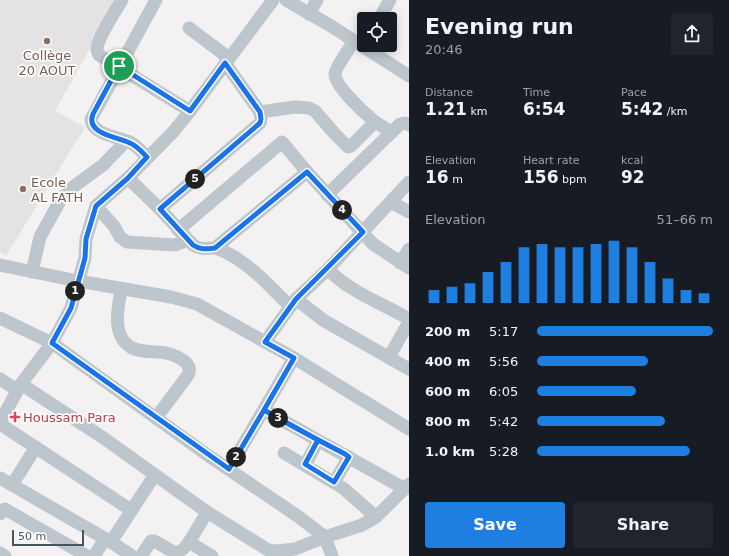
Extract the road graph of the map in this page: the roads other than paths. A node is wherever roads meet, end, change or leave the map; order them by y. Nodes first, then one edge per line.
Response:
1 (122, 0) edge
2 (156, 0) edge
3 (272, 0) edge
4 (286, 0) edge
5 (317, 0) edge
6 (390, 0) edge
7 (383, 12) edge
8 (309, 14) junction
9 (189, 28) dead end
10 (357, 42) edge
11 (357, 47) edge
12 (373, 52) edge
13 (227, 61) junction
14 (119, 66) junction
15 (409, 75) edge
16 (190, 111) junction
17 (260, 112) junction
18 (375, 122) junction
19 (409, 125) edge
20 (391, 132) junction
21 (126, 141) junction
22 (147, 157) junction
23 (307, 172) junction
24 (128, 178) junction
25 (409, 182) edge
26 (327, 194) junction
27 (391, 202) junction
28 (96, 206) junction
29 (160, 209) junction
30 (409, 212) edge
31 (178, 230) junction
32 (363, 232) junction
33 (188, 240) junction
34 (215, 248) junction
35 (409, 249) edge
36 (0, 264) edge
37 (405, 266) edge
38 (328, 269) junction
39 (32, 272) junction
40 (78, 281) junction
41 (122, 289) junction
42 (293, 303) junction
43 (0, 318) edge
44 (409, 321) edge
45 (265, 342) junction
46 (52, 343) junction
47 (294, 358) junction
48 (389, 358) junction
49 (409, 369) edge
50 (0, 379) edge
51 (19, 387) junction
52 (264, 410) junction
53 (156, 418) junction
54 (1, 419) edge
55 (409, 429) edge
56 (318, 440) junction
57 (36, 447) junction
58 (284, 453) dead end
59 (349, 457) junction
60 (305, 464) junction
61 (229, 469) junction
62 (154, 476) junction
63 (0, 478) edge
64 (334, 482) junction
65 (12, 485) junction
66 (407, 486) edge
67 (131, 510) junction
68 (207, 512) junction
69 (0, 514) edge
70 (376, 517) junction
71 (325, 537) junction
72 (108, 540) junction
73 (189, 542) junction
74 (0, 552) edge
75 (5, 556) edge
76 (87, 556) edge
77 (94, 556) edge
78 (132, 556) edge
79 (141, 556) edge
80 (212, 556) edge
81 (332, 556) edge

1 - 14 street
2 - 14 street
3 - 13 street
4 - 8 street
5 - 8 street
6 - 7 street
8 - 10 street
9 - 13 street
11 - 18 street
12 - 15 street
13 - 16 street
13 - 17 street
14 - 16 street
14 - 21 street
16 - 22 street
17 - 18 street
17 - 29 street
18 - 20 street
19 - 20 street
20 - 26 street
21 - 22 street
21 - 39 street
22 - 24 street
23 - 26 street
23 - 31 street
23 - 34 street
24 - 28 street
24 - 29 street
25 - 27 street
26 - 32 street
27 - 30 street
27 - 32 street
28 - 33 street
28 - 40 street
29 - 31 street
31 - 33 street
32 - 37 street
32 - 38 street
33 - 34 street
34 - 42 street
35 - 37 street
36 - 39 street
38 - 42 street
38 - 44 street
39 - 40 street
40 - 41 street
40 - 46 street
41 - 45 street
41 - 53 street
42 - 45 street
42 - 48 street
43 - 46 street
44 - 48 street
45 - 47 street
46 - 51 street
46 - 53 street
47 - 52 street
47 - 55 street
48 - 49 street
50 - 51 street
51 - 54 street
51 - 62 street
52 - 56 street
52 - 61 street
53 - 61 street
54 - 57 street
56 - 59 street
56 - 60 street
57 - 65 street
57 - 67 street
58 - 60 street
59 - 64 street
59 - 66 street
60 - 64 street
61 - 71 street
62 - 67 street
62 - 68 street
63 - 65 street
64 - 70 street
65 - 72 street
66 - 70 street
67 - 72 street
68 - 71 street
68 - 73 street
69 - 76 street
70 - 71 street
71 - 81 street
72 - 77 street
72 - 78 street
73 - 79 street
73 - 80 street
74 - 75 street

